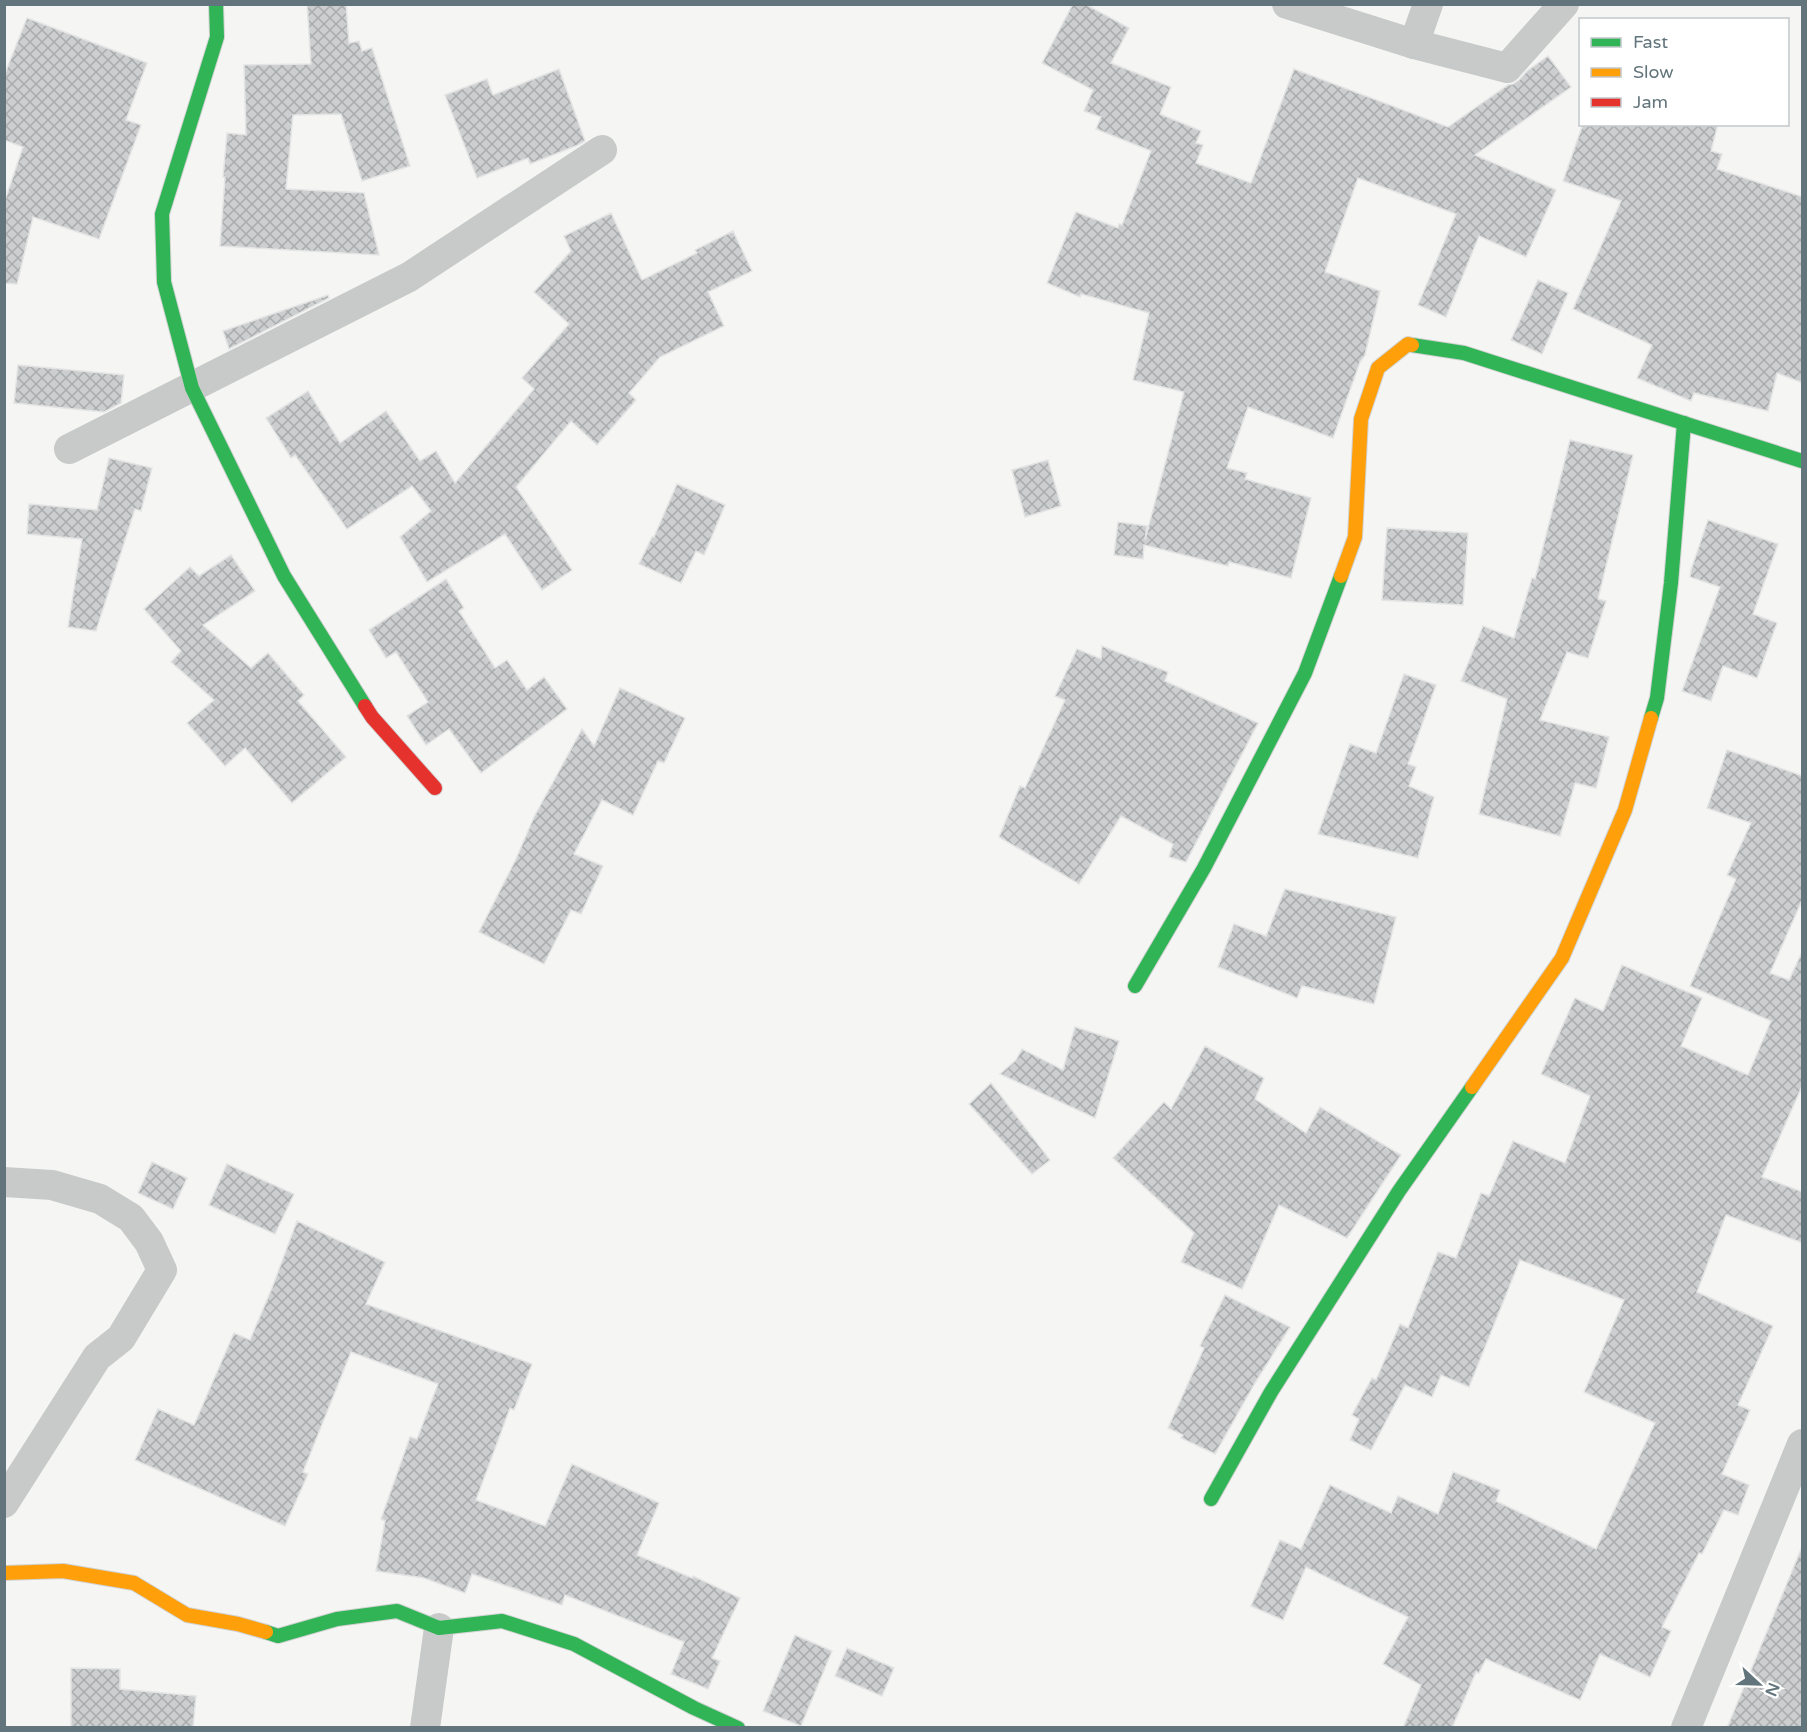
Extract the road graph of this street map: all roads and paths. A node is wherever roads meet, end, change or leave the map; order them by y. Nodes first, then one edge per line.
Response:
1 (216, 4) edge
2 (1287, 4) edge
3 (1428, 4) edge
4 (1564, 4) edge
5 (1414, 44) junction
6 (602, 150) dead end
7 (192, 388) junction
8 (1684, 423) junction
9 (69, 449) dead end
10 (1803, 461) edge
11 (435, 788) dead end
12 (1135, 986) dead end
13 (4, 1182) edge
14 (1801, 1451) edge
15 (1211, 1499) dead end
16 (4, 1503) edge
17 (4, 1573) edge
18 (439, 1628) junction
19 (425, 1728) edge
20 (738, 1728) edge
21 (1686, 1728) edge

1 - 7 street
2 - 5 street
3 - 5 street
4 - 5 street
6 - 7 street
7 - 9 street
7 - 11 street
8 - 10 street
8 - 12 street
8 - 15 street
13 - 16 street
14 - 21 street
17 - 18 street
18 - 19 street
18 - 20 street

